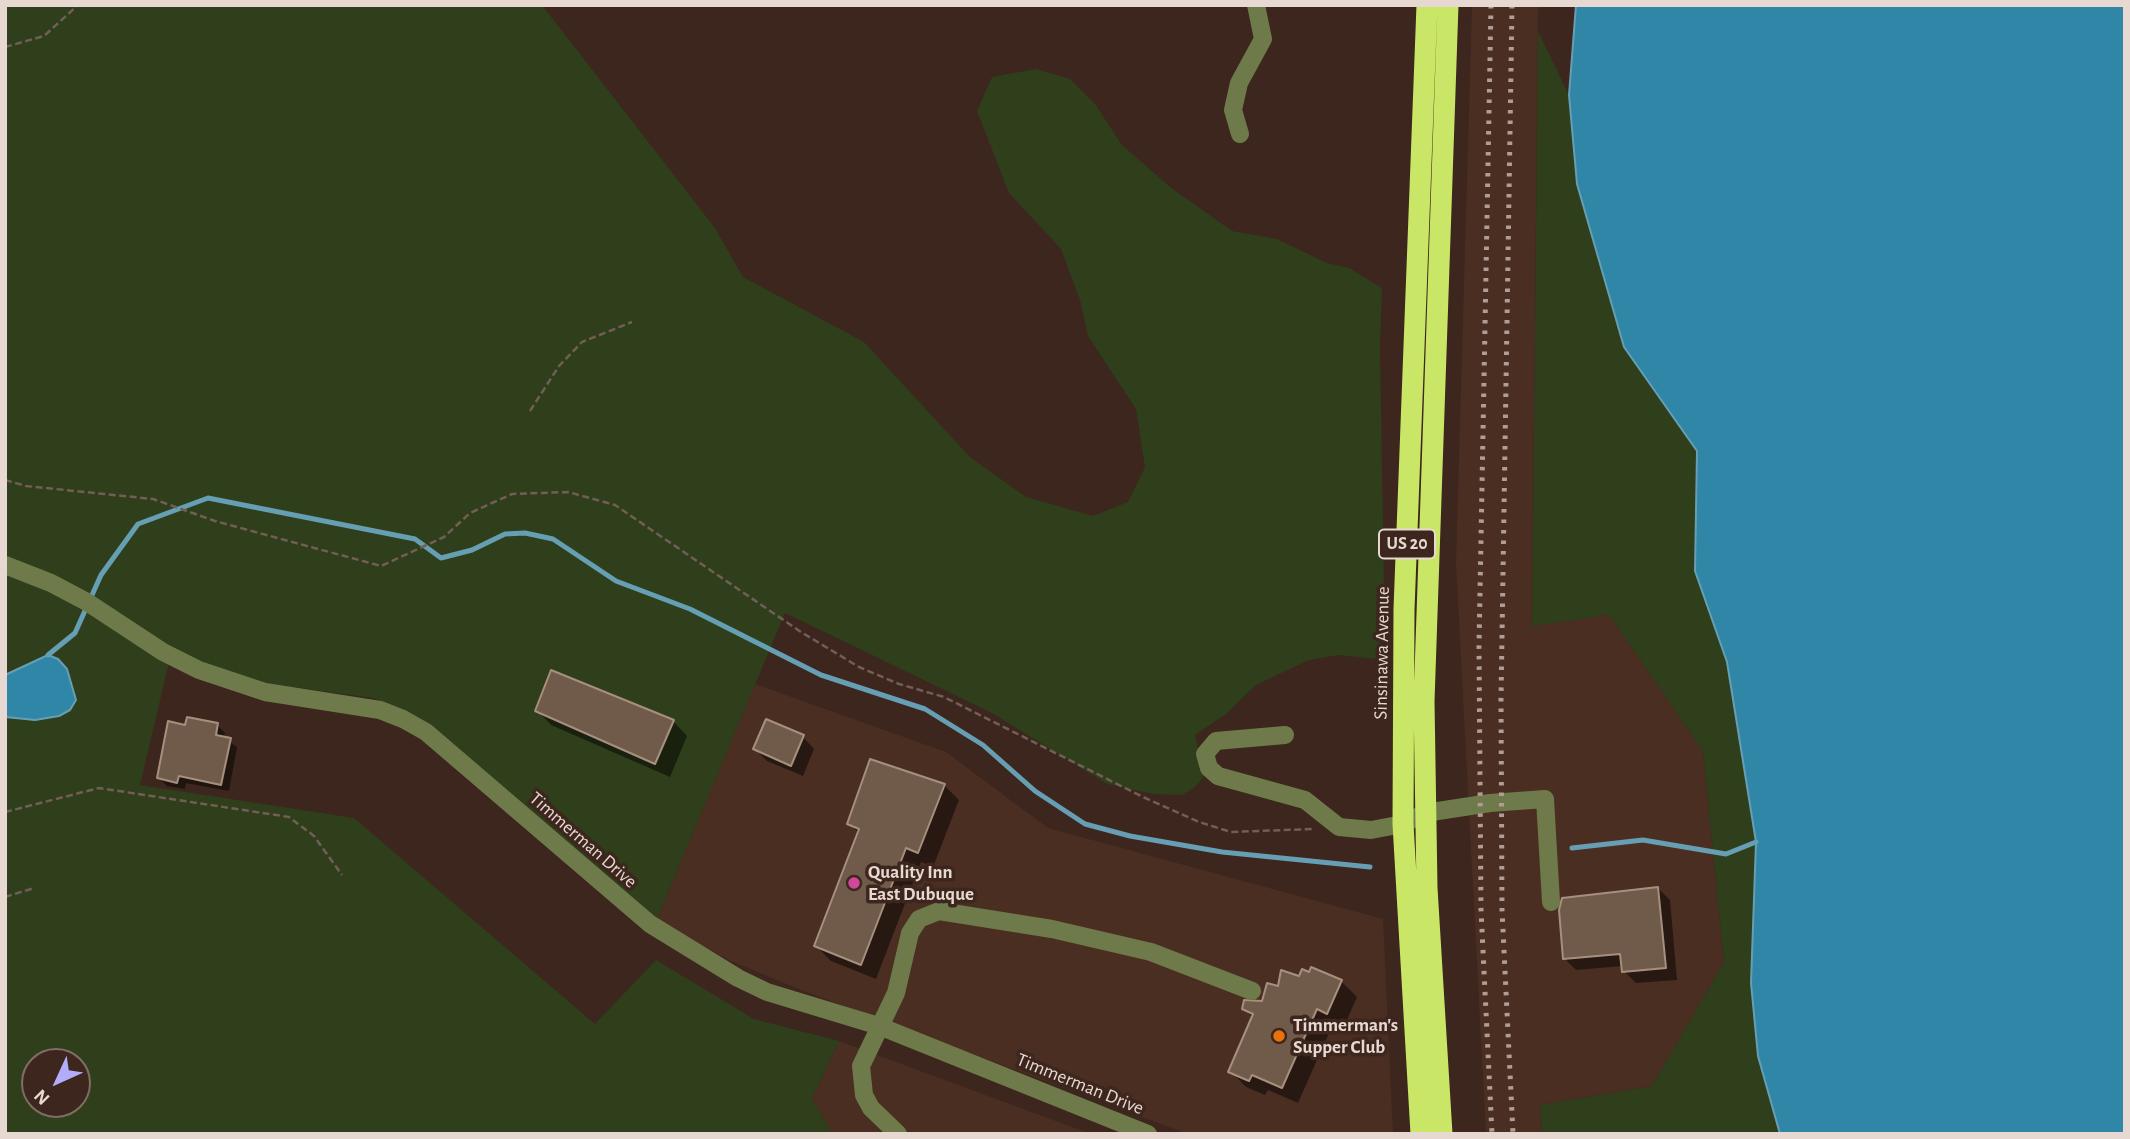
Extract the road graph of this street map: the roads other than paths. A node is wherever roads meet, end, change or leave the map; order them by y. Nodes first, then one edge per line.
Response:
1 (1256, 5) edge
2 (1427, 5) edge
3 (1448, 5) edge
4 (1240, 134) dead end
5 (5, 565) edge
6 (1284, 735) dead end
7 (1426, 813) junction
8 (1403, 824) junction
9 (1551, 902) dead end
10 (1252, 991) dead end
11 (879, 1026) junction
12 (898, 1134) edge
13 (1148, 1134) edge
14 (1421, 1134) edge
15 (1442, 1134) edge

1 - 4 street
2 - 8 highway, Sinsinawa Avenue / US 20
3 - 7 highway, US 20
5 - 11 street, Timmerman Drive
6 - 8 street
7 - 8 street
7 - 9 street
7 - 15 highway, US 20
8 - 14 highway, Sinsinawa Avenue / US 20
10 - 11 street
11 - 12 street
11 - 13 street, Timmerman Drive

